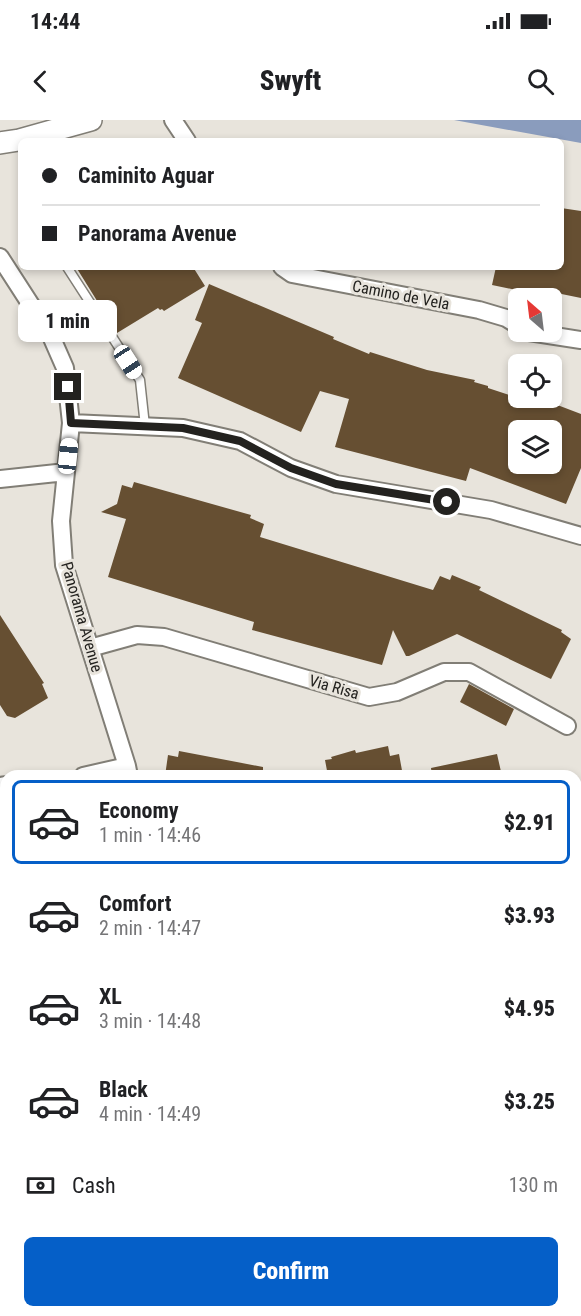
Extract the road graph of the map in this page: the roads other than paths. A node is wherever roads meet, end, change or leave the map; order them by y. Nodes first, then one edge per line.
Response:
1 (91, 120) edge
2 (173, 120) edge
3 (26, 138) edge
4 (185, 138) edge
5 (18, 140) edge
6 (0, 143) edge
7 (0, 256) edge
8 (69, 270) edge
9 (286, 270) edge
10 (508, 319) edge
11 (562, 337) edge
12 (581, 340) edge
13 (71, 423) junction
14 (145, 426) junction
15 (66, 472) junction
16 (0, 479) edge
17 (581, 536) edge
18 (90, 648) junction
19 (567, 726) dead end
20 (128, 770) edge

1 - 3 street
2 - 4 street
5 - 6 street
7 - 13 street, Panorama Avenue
8 - 14 lane
9 - 10 street, Camino de Vela
11 - 12 street
13 - 14 street
13 - 15 street, Panorama Avenue
14 - 17 street
15 - 16 street
15 - 18 street, Panorama Avenue
18 - 19 street, Via Risa
18 - 20 street, Panorama Avenue

